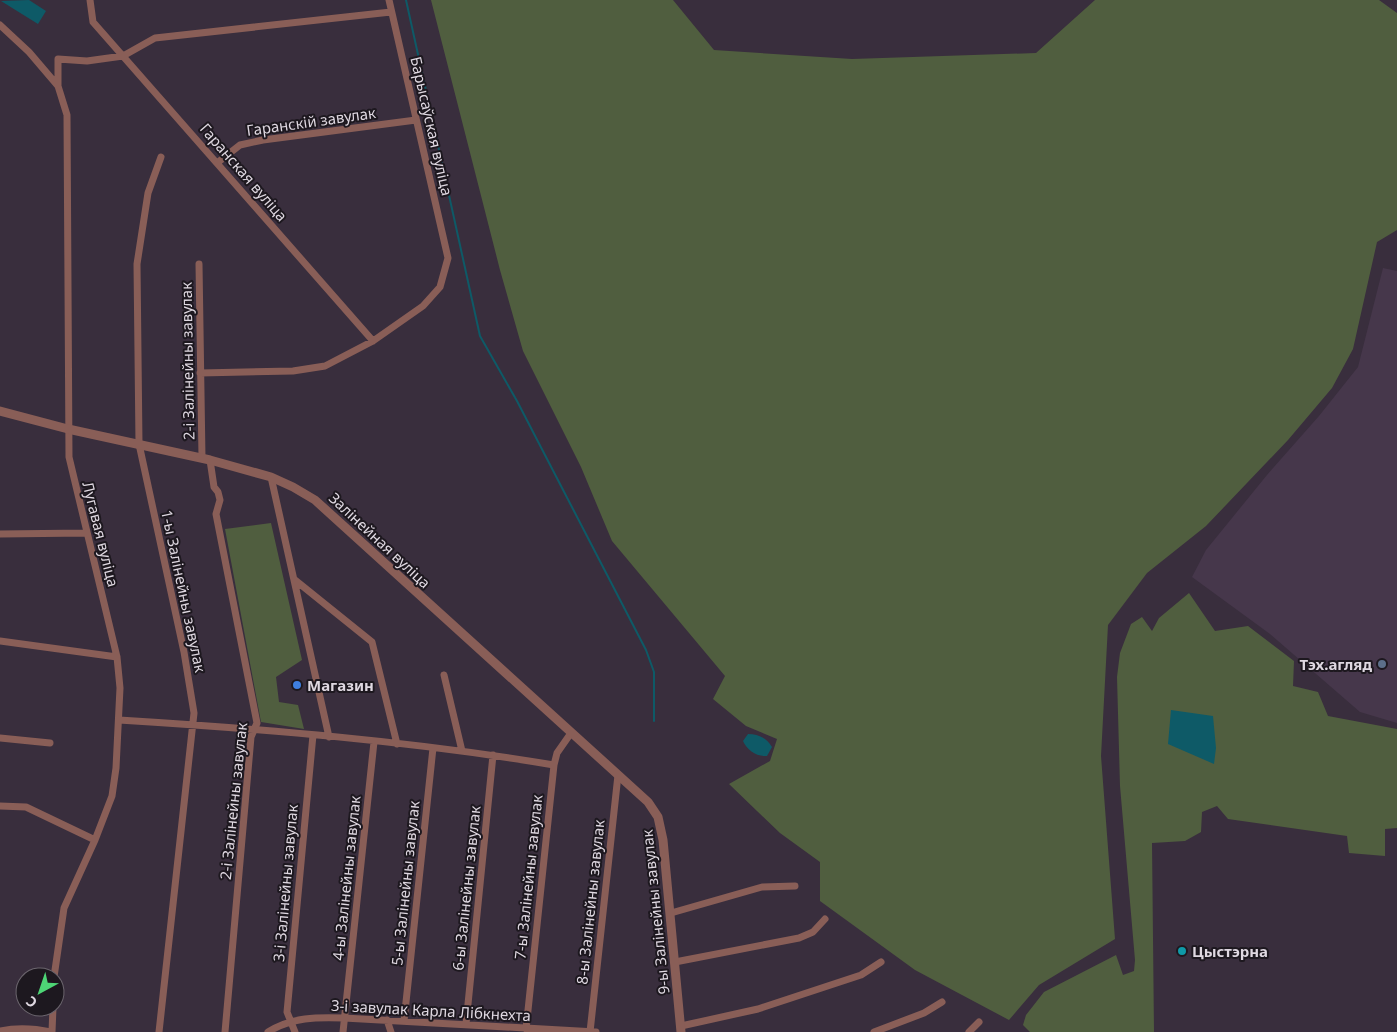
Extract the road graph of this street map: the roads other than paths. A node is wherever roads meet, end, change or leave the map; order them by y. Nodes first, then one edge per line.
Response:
1 (90, 0) edge
2 (389, 0) edge
3 (391, 12) junction
4 (0, 25) edge
5 (123, 56) junction
6 (58, 86) junction
7 (416, 120) junction
8 (160, 157) dead end
9 (217, 163) junction
10 (200, 264) dead end
11 (374, 341) junction
12 (200, 373) junction
13 (0, 411) edge
14 (68, 429) junction
15 (139, 444) junction
16 (206, 459) junction
17 (271, 477) junction
18 (0, 534) edge
19 (86, 534) junction
20 (295, 580) junction
21 (0, 641) edge
22 (117, 657) junction
23 (444, 675) dead end
24 (119, 720) junction
25 (192, 724) junction
26 (255, 729) junction
27 (571, 733) junction
28 (313, 735) junction
29 (329, 737) junction
30 (0, 738) edge
31 (374, 742) junction
32 (50, 743) dead end
33 (397, 744) junction
34 (433, 748) junction
35 (462, 751) junction
36 (493, 755) junction
37 (554, 765) junction
38 (618, 775) junction
39 (0, 806) edge
40 (95, 840) junction
41 (795, 886) dead end
42 (671, 913) junction
43 (825, 918) dead end
44 (675, 962) junction
45 (881, 962) dead end
46 (55, 967) edge
47 (942, 1002) dead end
48 (53, 1017) edge
49 (344, 1018) junction
50 (387, 1020) junction
51 (404, 1021) junction
52 (290, 1022) junction
53 (980, 1022) dead end
54 (452, 1023) junction
55 (466, 1024) junction
56 (681, 1029) edge
57 (527, 1030) edge
58 (0, 1031) edge
59 (52, 1032) edge
60 (159, 1032) edge
61 (225, 1032) edge
62 (268, 1032) edge
63 (295, 1032) edge
64 (343, 1032) edge
65 (391, 1032) edge
66 (456, 1032) edge
67 (590, 1032) edge
68 (596, 1032) edge
69 (874, 1032) edge
70 (969, 1032) edge

1 - 5 street, Гаранская вуліца
2 - 3 street, Барысаўская вуліца
3 - 5 street
3 - 7 street, Барысаўская вуліца
4 - 6 street
5 - 6 street
5 - 9 street, Гаранская вуліца
6 - 14 street, Лугавая вуліца
7 - 9 street, Гаранскій завулак
7 - 11 street, Барысаўская вуліца
8 - 15 street, 1-ы Залінейны завулак
9 - 11 street, Гаранская вуліца
10 - 12 street, 2-і Залінейны завулак
11 - 12 street
12 - 16 street, 2-і Залінейны завулак
13 - 14 street, Залінейная вуліца
14 - 15 street, Залінейная вуліца
14 - 19 street, Лугавая вуліца
15 - 16 street, Залінейная вуліца
15 - 25 street, 1-ы Залінейны завулак
16 - 17 street, Залінейная вуліца
16 - 26 street, 2-і Залінейны завулак
17 - 20 street
17 - 27 street, Залінейная вуліца
18 - 19 street
19 - 22 street, Лугавая вуліца
20 - 29 street
20 - 33 street
21 - 22 street
22 - 24 street, Лугавая вуліца
23 - 35 street
24 - 25 street
24 - 40 street, Лугавая вуліца
25 - 26 street
25 - 60 street, 1-ы Залінейны завулак
26 - 28 street
26 - 61 street, 2-і Залінейны завулак
27 - 37 street, 7-ы Залінейны завулак
27 - 38 street, Залінейная вуліца
28 - 29 street
28 - 52 street, 3-і Залінейны завулак
29 - 31 street
30 - 32 street
31 - 33 street
31 - 49 street, 4-ы Залінейны завулак
33 - 34 street
34 - 35 street
34 - 51 street, 5-ы Залінейны завулак
35 - 36 street
36 - 37 street
36 - 55 street, 6-ы Залінейны завулак
37 - 57 street, 7-ы Залінейны завулак
38 - 42 street, 9-ы Залінейны завулак
38 - 67 street, 8-ы Залінейны завулак
39 - 40 street
40 - 46 street, Лугавая вуліца
41 - 42 street
42 - 44 street, 9-ы Залінейны завулак
43 - 44 street
44 - 56 street, 9-ы Залінейны завулак
45 - 56 street
47 - 69 street
48 - 59 street
49 - 50 street, 3-і завулак Карла Лібкнехта
49 - 52 street, 3-і завулак Карла Лібкнехта
49 - 64 street, 4-ы Залінейны завулак
50 - 51 street, 3-і завулак Карла Лібкнехта
50 - 65 street
51 - 54 street, 3-і завулак Карла Лібкнехта
52 - 62 street, 3-і завулак Карла Лібкнехта
52 - 63 street, 3-і Залінейны завулак
53 - 70 street
54 - 55 street, 3-і завулак Карла Лібкнехта
54 - 66 street
55 - 57 street, 3-і завулак Карла Лібкнехта
57 - 67 street, 3-і завулак Карла Лібкнехта
58 - 59 street
67 - 68 street, 3-і завулак Карла Лібкнехта

